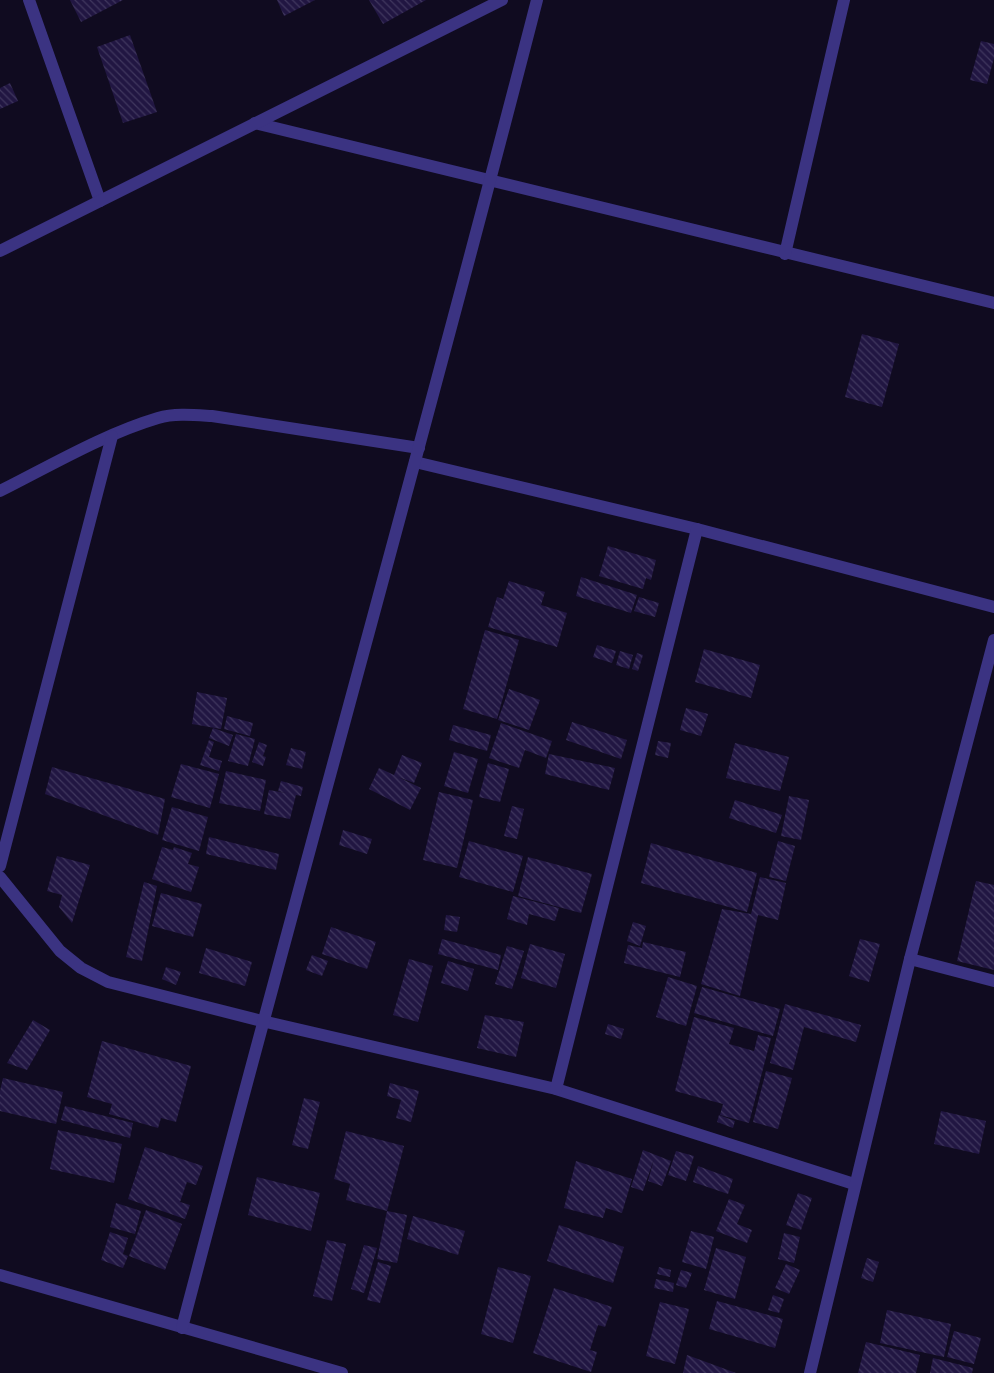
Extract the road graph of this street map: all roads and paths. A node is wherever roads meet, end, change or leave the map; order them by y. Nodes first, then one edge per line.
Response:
1 (29, 0) edge
2 (502, 0) edge
3 (537, 0) edge
4 (844, 0) edge
5 (255, 123) junction
6 (491, 179) junction
7 (100, 201) junction
8 (0, 251) edge
9 (785, 254) junction
10 (994, 303) edge
11 (112, 436) junction
12 (419, 448) junction
13 (415, 462) junction
14 (0, 491) edge
15 (697, 529) junction
16 (994, 606) edge
17 (994, 640) edge
18 (0, 866) edge
19 (0, 877) edge
20 (910, 959) junction
21 (994, 981) edge
22 (262, 1021) junction
23 (556, 1089) junction
24 (854, 1184) junction
25 (0, 1275) edge
26 (182, 1328) junction
27 (342, 1373) edge
28 (810, 1373) edge

1 - 7 street
2 - 5 street
3 - 6 street
4 - 9 street
5 - 6 street
5 - 7 street
6 - 9 street
6 - 12 street
7 - 8 street
9 - 10 street
11 - 12 street
11 - 14 street
11 - 18 street
12 - 13 street
13 - 15 street
13 - 22 street
15 - 16 street
15 - 23 street
17 - 20 street
19 - 22 street
20 - 21 street
20 - 24 street
22 - 23 street
22 - 26 street
23 - 24 street
24 - 28 street
25 - 26 street
26 - 27 street

